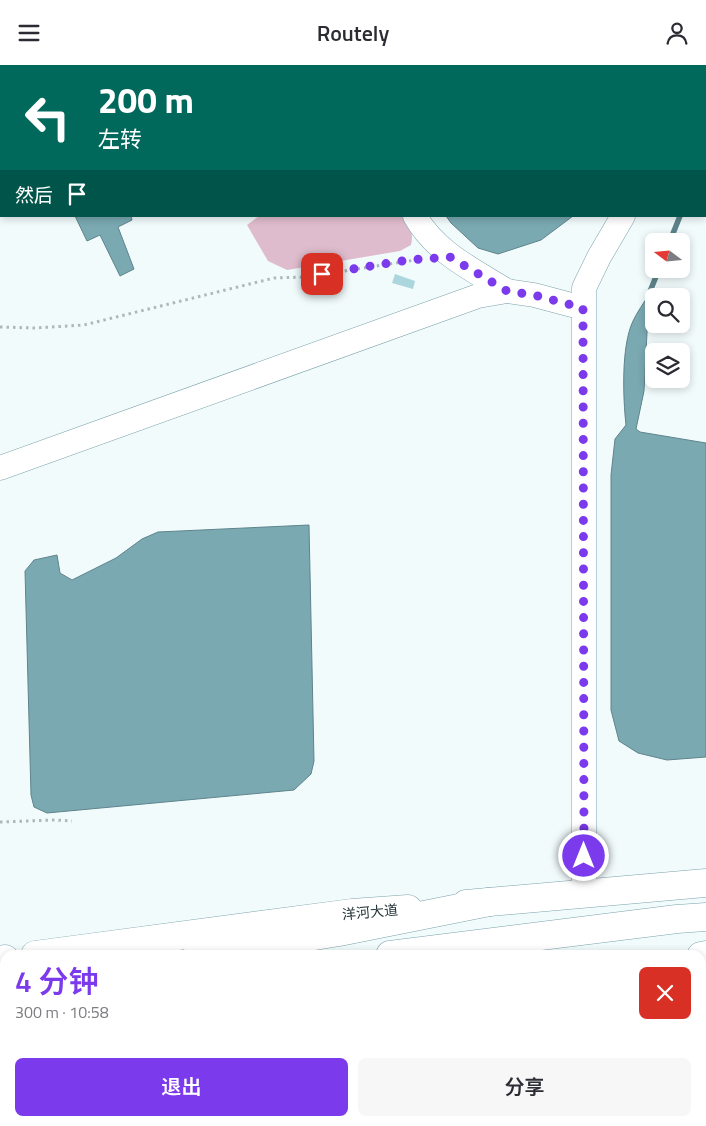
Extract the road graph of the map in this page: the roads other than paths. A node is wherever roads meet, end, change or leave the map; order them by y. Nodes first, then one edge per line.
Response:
1 (416, 217) edge
2 (622, 217) edge
3 (507, 291) junction
4 (583, 308) junction
5 (0, 468) edge
6 (706, 883) edge
7 (584, 895) junction
8 (489, 902) junction
9 (706, 917) edge
10 (73, 950) edge
11 (228, 950) edge
12 (430, 950) edge

1 - 3 street
2 - 4 street
3 - 4 street
3 - 5 street
4 - 7 street
6 - 7 main road, 洋河大道
7 - 8 main road, 洋河大道
8 - 10 main road, 洋河大道
8 - 11 main road
9 - 12 main road

